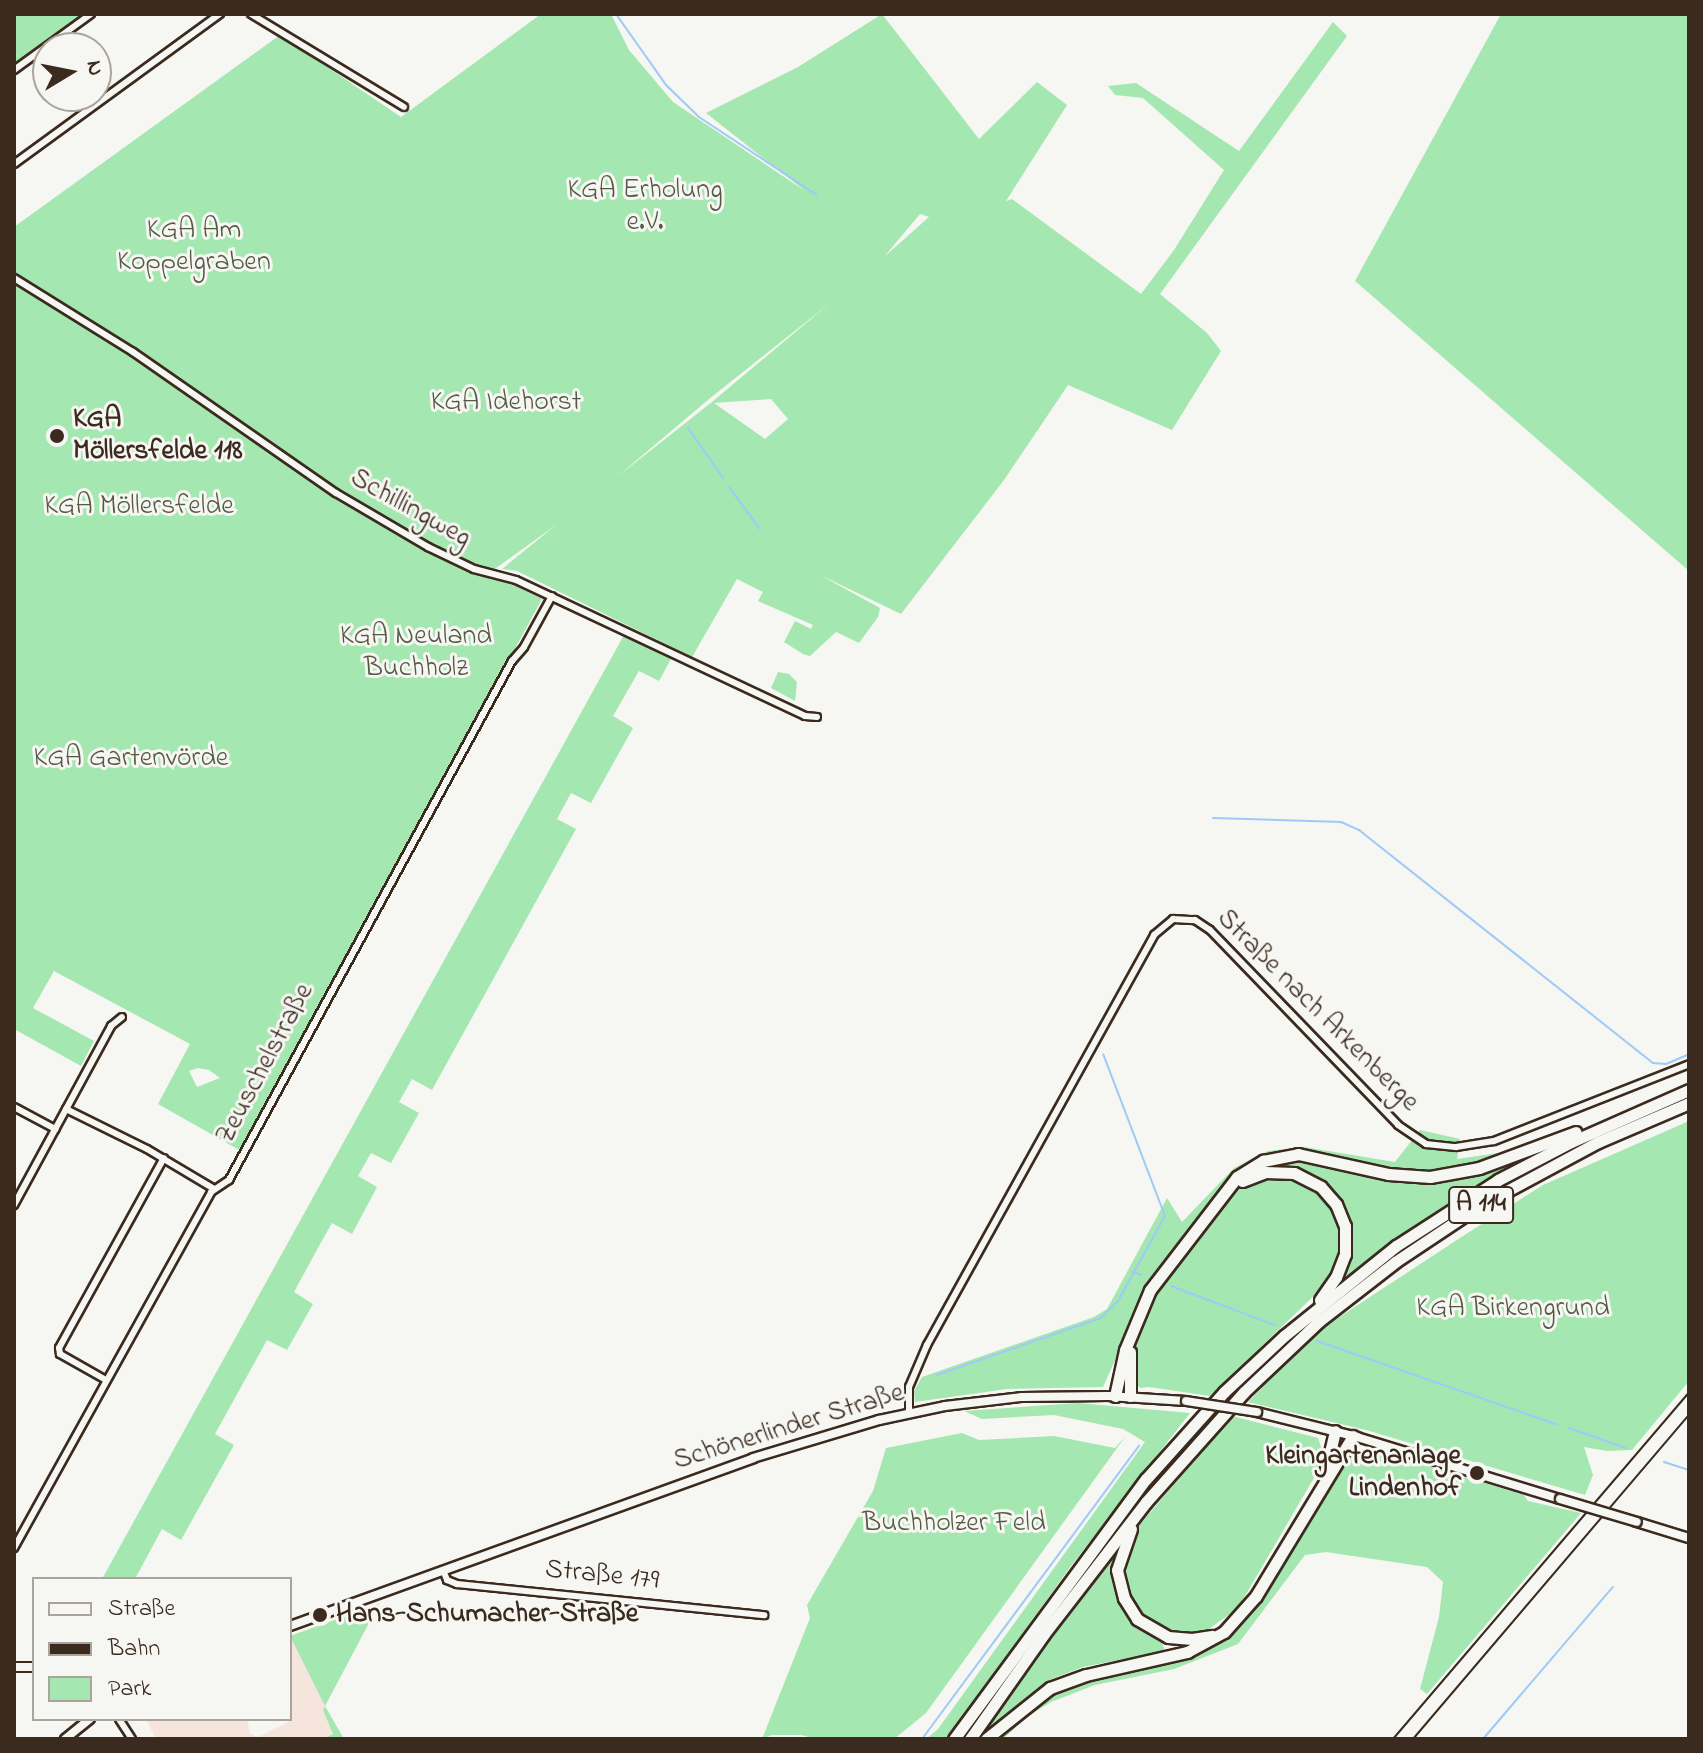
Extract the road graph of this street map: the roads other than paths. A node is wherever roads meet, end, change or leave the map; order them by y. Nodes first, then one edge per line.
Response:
1 (91, 14) edge
2 (220, 14) edge
3 (251, 14) edge
4 (14, 70) edge
5 (404, 107) dead end
6 (14, 164) edge
7 (14, 278) edge
8 (552, 596) junction
9 (817, 717) dead end
10 (122, 1017) dead end
11 (1689, 1064) edge
12 (1689, 1090) edge
13 (1689, 1103) edge
14 (1649, 1106) junction
15 (14, 1107) edge
16 (66, 1109) junction
17 (55, 1129) junction
18 (164, 1158) junction
19 (214, 1189) junction
20 (1221, 1197) junction
21 (14, 1205) edge
22 (1313, 1310) junction
23 (1136, 1324) junction
24 (106, 1380) junction
25 (1115, 1396) junction
26 (1130, 1396) junction
27 (909, 1413) junction
28 (1335, 1431) junction
29 (1353, 1436) junction
30 (1323, 1480) junction
31 (1146, 1502) junction
32 (1689, 1538) edge
33 (14, 1548) edge
34 (443, 1570) junction
35 (764, 1615) dead end
36 (292, 1625) edge
37 (1224, 1632) junction
38 (88, 1721) edge
39 (120, 1721) edge
40 (65, 1739) edge
41 (132, 1739) edge
42 (954, 1739) edge
43 (970, 1739) edge
44 (986, 1739) edge

1 - 4 street
2 - 6 street
3 - 5 street
7 - 8 street, Schillingweg
8 - 9 street, Schillingweg
8 - 19 street, Zeuschelstraße
10 - 16 street
11 - 27 street, Straße nach Arkenberge
12 - 14 highway, A 114
13 - 31 highway, A 114
14 - 20 highway
14 - 22 highway, A 114
15 - 17 street
16 - 17 street
16 - 18 street
17 - 21 street
18 - 19 street
18 - 24 street
19 - 24 street, Zeuschelstraße
20 - 22 highway
20 - 23 highway
22 - 42 highway, A 114
23 - 25 highway
23 - 26 highway
24 - 33 street, Zeuschelstraße
25 - 26 main road, Schönerlinder Straße
25 - 27 main road, Schönerlinder Straße
26 - 28 main road, Schönerlinder Straße, bridge
27 - 34 main road, Schönerlinder Straße
28 - 29 main road, Schönerlinder Straße
28 - 30 highway
29 - 30 highway
29 - 32 main road, Schönerlinder Straße, bridge
30 - 37 highway
31 - 37 highway
31 - 43 highway, A 114
34 - 35 street, Straße 179
34 - 36 main road, Schönerlinder Straße
37 - 44 highway
38 - 40 main road
39 - 41 street

